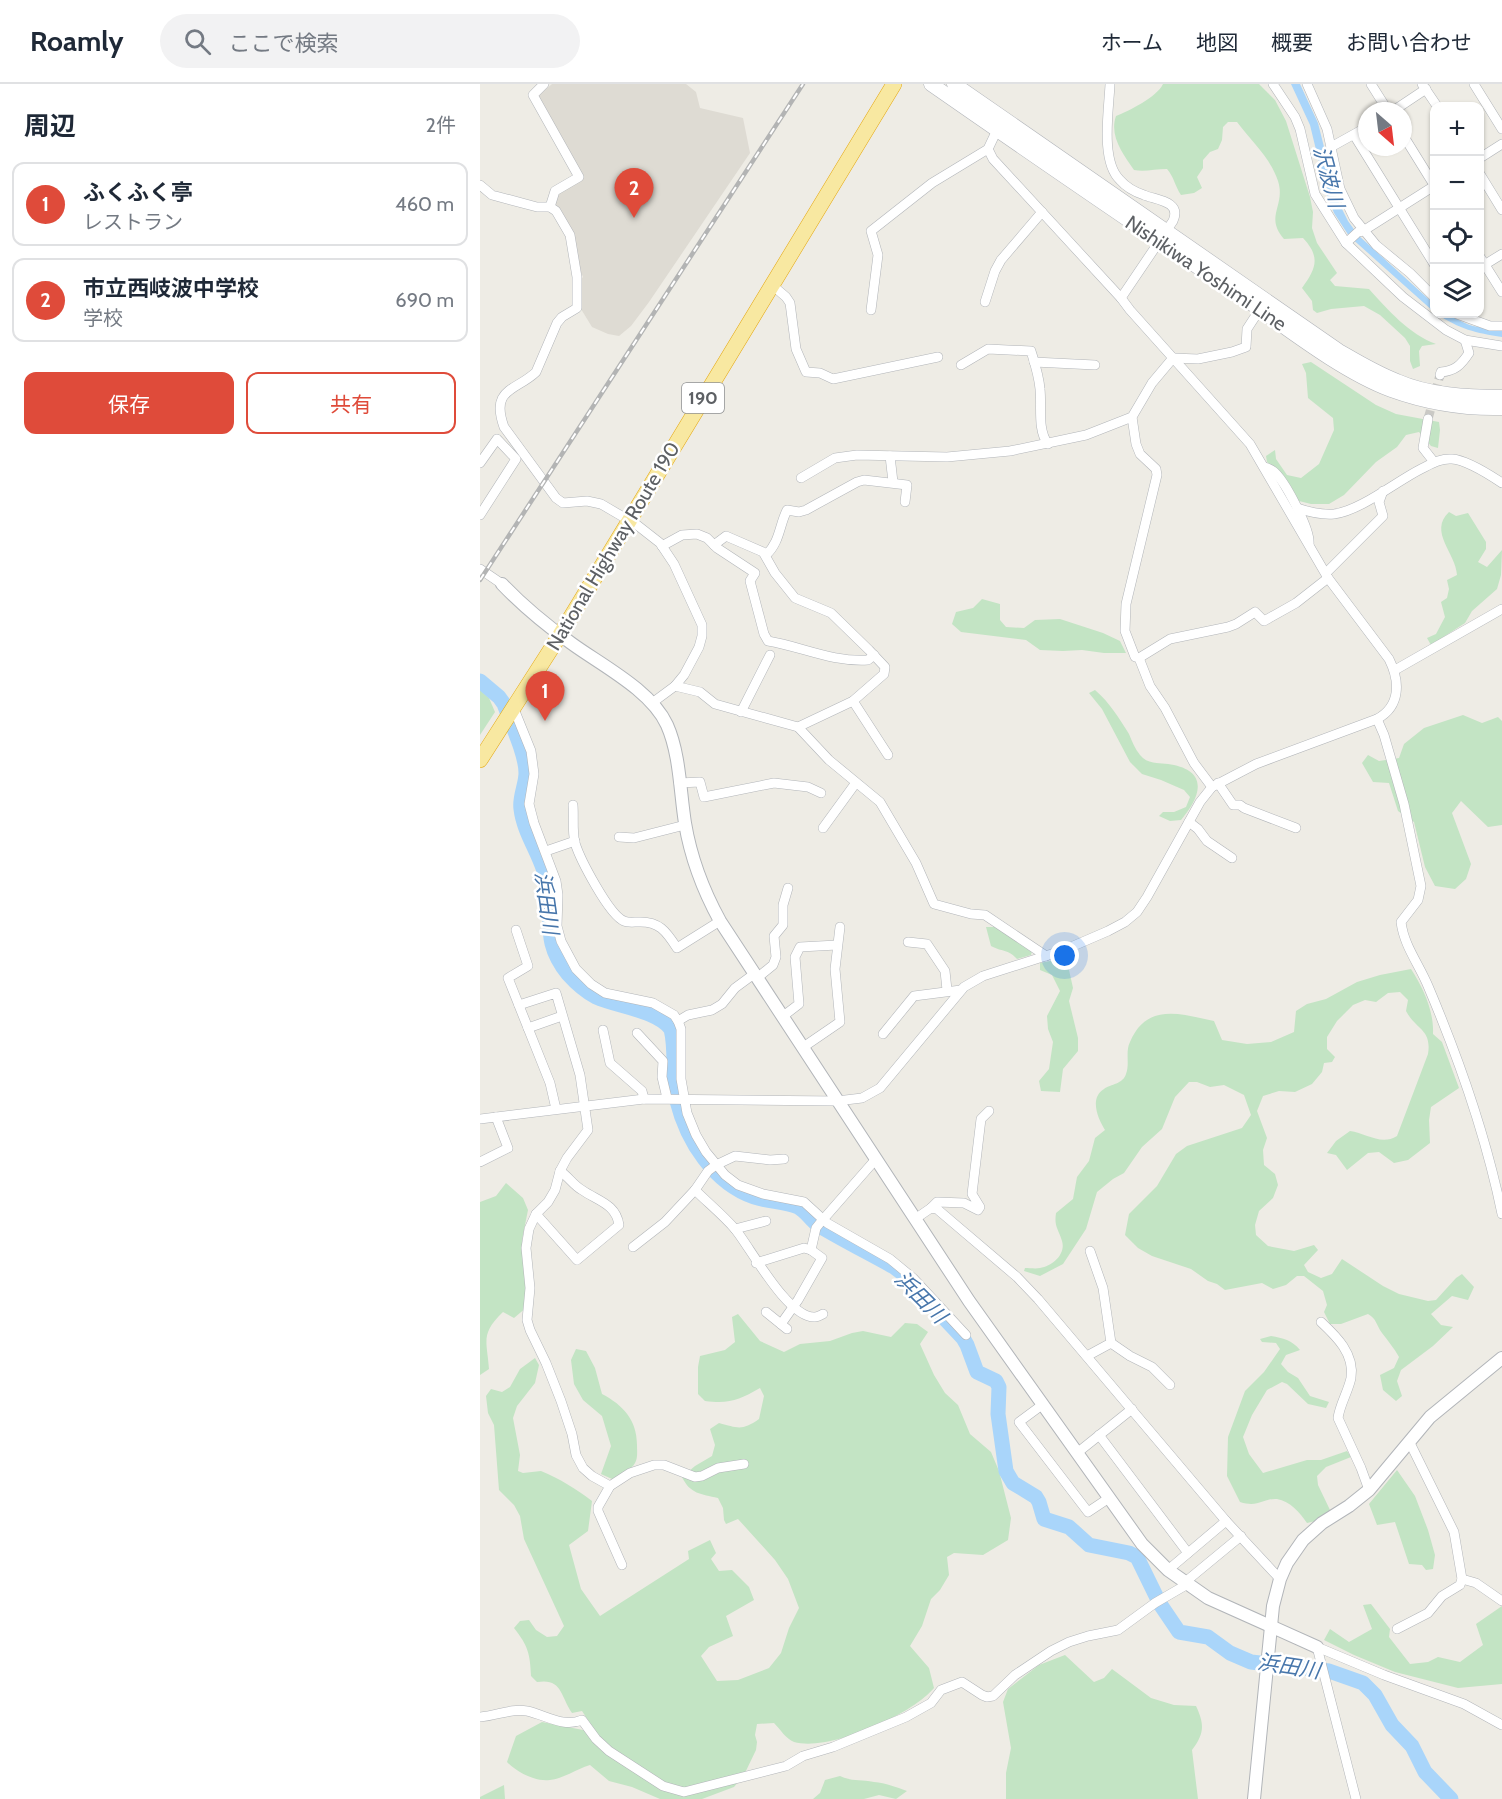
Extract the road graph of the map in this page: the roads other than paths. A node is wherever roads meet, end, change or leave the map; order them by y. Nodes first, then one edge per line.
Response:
1 (544, 84) edge
2 (894, 84) edge
3 (931, 84) edge
4 (954, 84) edge
5 (1110, 84) edge
6 (1273, 84) edge
7 (1308, 84) edge
8 (1371, 84) edge
9 (1474, 84) edge
10 (1424, 87) edge
11 (1382, 102) edge
12 (1405, 102) edge
13 (1434, 102) edge
14 (1502, 129) edge
15 (997, 130) junction
16 (1358, 133) edge
17 (1354, 135) junction
18 (1502, 144) edge
19 (1331, 147) junction
20 (988, 149) junction
21 (1412, 150) edge
22 (1482, 156) edge
23 (1430, 179) edge
24 (1484, 182) edge
25 (480, 185) edge
26 (1430, 188) edge
27 (550, 207) junction
28 (1400, 208) junction
29 (1502, 210) edge
30 (1042, 212) junction
31 (1360, 232) junction
32 (1163, 236) junction
33 (1347, 242) junction
34 (1502, 254) edge
35 (1430, 257) edge
36 (1484, 262) edge
37 (1482, 264) edge
38 (772, 285) junction
39 (1502, 292) edge
40 (1430, 293) edge
41 (1121, 298) junction
42 (985, 302) dead end
43 (1260, 309) junction
44 (871, 310) dead end
45 (1468, 318) edge
46 (1502, 326) edge
47 (1465, 340) junction
48 (1502, 346) edge
49 (938, 357) dead end
50 (1173, 358) junction
51 (1034, 362) junction
52 (961, 365) dead end
53 (1095, 365) dead end
54 (1440, 375) tunnel mouth
55 (1502, 397) edge
56 (1502, 408) edge
57 (1132, 417) junction
58 (1428, 419) tunnel mouth
59 (1048, 444) junction
60 (890, 456) junction
61 (1434, 462) junction
62 (480, 463) edge
63 (1264, 467) junction
64 (801, 478) dead end
65 (893, 482) junction
66 (1502, 483) edge
67 (1383, 490) junction
68 (905, 502) dead end
69 (1297, 508) junction
70 (480, 515) edge
71 (628, 520) junction
72 (714, 545) junction
73 (662, 546) junction
74 (1309, 546) junction
75 (766, 555) junction
76 (480, 569) edge
77 (1327, 575) junction
78 (502, 584) joint
79 (1502, 609) edge
80 (560, 635) junction
81 (770, 655) dead end
82 (874, 655) junction
83 (1139, 658) junction
84 (1395, 670) junction
85 (675, 687) junction
86 (853, 701) junction
87 (652, 703) junction
88 (513, 710) junction
89 (741, 712) junction
90 (1377, 719) junction
91 (798, 727) junction
92 (888, 755) dead end
93 (480, 759) edge
94 (679, 783) junction
95 (855, 784) junction
96 (1215, 785) junction
97 (821, 793) dead end
98 (573, 805) dead end
99 (1189, 822) junction
100 (686, 825) junction
101 (823, 828) dead end
102 (1296, 828) dead end
103 (619, 837) dead end
104 (575, 842) junction
105 (546, 851) junction
106 (1232, 858) dead end
107 (788, 888) dead end
108 (720, 921) junction
109 (840, 927) dead end
110 (516, 930) dead end
111 (908, 942) dead end
112 (837, 945) junction
113 (1046, 956) junction
114 (755, 976) junction
115 (947, 990) junction
116 (961, 990) junction
117 (519, 1005) junction
118 (562, 1016) junction
119 (782, 1017) junction
120 (678, 1021) junction
121 (528, 1028) junction
122 (603, 1030) dead end
123 (637, 1033) dead end
124 (883, 1034) dead end
125 (802, 1048) junction
126 (644, 1098) junction
127 (668, 1098) junction
128 (683, 1098) junction
129 (837, 1101) junction
130 (585, 1105) junction
131 (556, 1109) junction
132 (989, 1111) dead end
133 (496, 1117) junction
134 (480, 1119) edge
135 (784, 1159) dead end
136 (876, 1159) junction
137 (480, 1162) edge
138 (712, 1167) junction
139 (560, 1172) junction
140 (695, 1190) junction
141 (931, 1208) junction
142 (536, 1214) junction
143 (1502, 1214) edge
144 (915, 1219) junction
145 (766, 1221) dead end
146 (820, 1223) junction
147 (735, 1229) junction
148 (633, 1247) dead end
149 (811, 1250) junction
150 (1090, 1251) dead end
151 (756, 1263) junction
152 (794, 1306) junction
153 (766, 1312) dead end
154 (824, 1314) dead end
155 (1321, 1322) dead end
156 (966, 1335) dead end
157 (1112, 1343) junction
158 (1087, 1356) junction
159 (1502, 1358) edge
160 (1170, 1385) dead end
161 (1042, 1405) junction
162 (1132, 1409) junction
163 (1099, 1435) junction
164 (1409, 1441) junction
165 (1077, 1453) junction
166 (744, 1464) dead end
167 (610, 1486) junction
168 (1368, 1490) junction
169 (1109, 1498) junction
170 (1226, 1521) junction
171 (1240, 1536) junction
172 (1188, 1553) junction
173 (622, 1565) dead end
174 (1168, 1570) junction
175 (1280, 1579) junction
176 (1462, 1579) junction
177 (1185, 1584) junction
178 (1502, 1601) edge
179 (1270, 1626) junction
180 (1397, 1629) dead end
181 (1317, 1647) junction
182 (480, 1717) edge
183 (1502, 1725) edge
184 (1254, 1799) edge
185 (1356, 1799) edge

1 - 27 street
2 - 38 highway, National Highway Route 190 / 190
3 - 15 main road, Nishikiwa Yoshimi Line
4 - 32 main road, Nishikiwa Yoshimi Line
5 - 32 street
6 - 33 street
7 - 19 street
8 - 11 street
9 - 14 street
10 - 12 street
10 - 13 street
15 - 20 street
15 - 32 main road, Nishikiwa Yoshimi Line
16 - 17 street
17 - 19 street
17 - 28 street
18 - 22 street
19 - 31 street
20 - 30 street
20 - 44 street
21 - 23 street
24 - 29 street
25 - 27 street
26 - 28 street
27 - 71 street
28 - 31 street
28 - 35 street
30 - 41 street
30 - 42 street
31 - 33 street
31 - 40 street
32 - 41 street
32 - 43 main road, Nishikiwa Yoshimi Line
32 - 55 main road, Nishikiwa Yoshimi Line
33 - 47 street
34 - 36 street
37 - 39 street
38 - 49 street
38 - 71 highway, National Highway Route 190 / 190
41 - 50 street
43 - 50 street
43 - 56 main road, Nishikiwa Yoshimi Line
45 - 46 street
47 - 48 street
47 - 54 street
50 - 57 street
50 - 63 street
51 - 52 street
51 - 53 street
51 - 59 street
57 - 59 street
57 - 83 street
58 - 61 street
59 - 60 street
60 - 64 street
60 - 65 street
61 - 66 street
61 - 67 street
62 - 70 street
63 - 69 street
63 - 74 street
65 - 68 street
65 - 75 street
67 - 69 street
67 - 77 street
69 - 74 street
71 - 73 street
71 - 80 highway, National Highway Route 190 / 190
72 - 73 street
72 - 75 street
72 - 82 street
73 - 85 street
74 - 77 street
75 - 82 street
76 - 78 street
77 - 83 street
77 - 84 street
78 - 80 street
79 - 84 street
80 - 87 street
80 - 88 highway, National Highway Route 190 / 190
81 - 89 street
82 - 86 street
83 - 96 street
84 - 90 street
85 - 87 street
85 - 89 street
86 - 91 street
86 - 92 street
87 - 94 street
88 - 93 highway, National Highway Route 190 / 190
88 - 105 street
89 - 91 street
90 - 96 street
90 - 143 street
91 - 95 street
94 - 97 street
94 - 100 street
95 - 101 street
95 - 113 street
96 - 99 street
96 - 102 street
98 - 104 street
99 - 106 street
99 - 113 street
100 - 103 street
100 - 108 street
104 - 105 street
104 - 108 street
105 - 120 street
107 - 114 street
108 - 114 street
109 - 112 street
110 - 117 street
111 - 115 street
112 - 119 street
112 - 125 street
113 - 116 street
114 - 119 street
114 - 120 street
115 - 116 street
115 - 124 street
116 - 129 street
117 - 118 street
117 - 121 street
118 - 121 street
118 - 130 street
119 - 125 street
120 - 128 street
121 - 131 street
122 - 126 street
123 - 127 street
125 - 129 street
126 - 127 street
126 - 130 street
127 - 128 street
128 - 129 street
128 - 138 street
129 - 136 street
130 - 131 street
130 - 139 street
131 - 133 street
132 - 141 street
133 - 134 street
133 - 137 street
135 - 138 street
136 - 144 street
136 - 146 street
138 - 140 street
138 - 146 street
139 - 142 street
139 - 142 street
140 - 147 street
140 - 148 street
141 - 144 street
141 - 158 street
142 - 167 street
144 - 161 street
145 - 147 street
146 - 149 street
146 - 156 street
147 - 151 street
149 - 151 street
149 - 152 street
150 - 157 street
151 - 152 street
152 - 153 street
152 - 154 street
155 - 168 street
157 - 158 street
157 - 160 street
158 - 162 street
159 - 164 street
161 - 165 street
161 - 169 street
162 - 163 street
162 - 170 street
163 - 165 street
163 - 172 street
164 - 168 street
164 - 176 street
165 - 169 street
166 - 167 street
167 - 173 street
168 - 175 street
169 - 174 street
170 - 171 street
170 - 172 street
171 - 175 street
171 - 177 street
172 - 174 street
174 - 177 street
175 - 179 street
176 - 178 street
176 - 180 street
177 - 179 street
177 - 182 street
179 - 181 street
179 - 184 street
181 - 183 street
181 - 185 street

